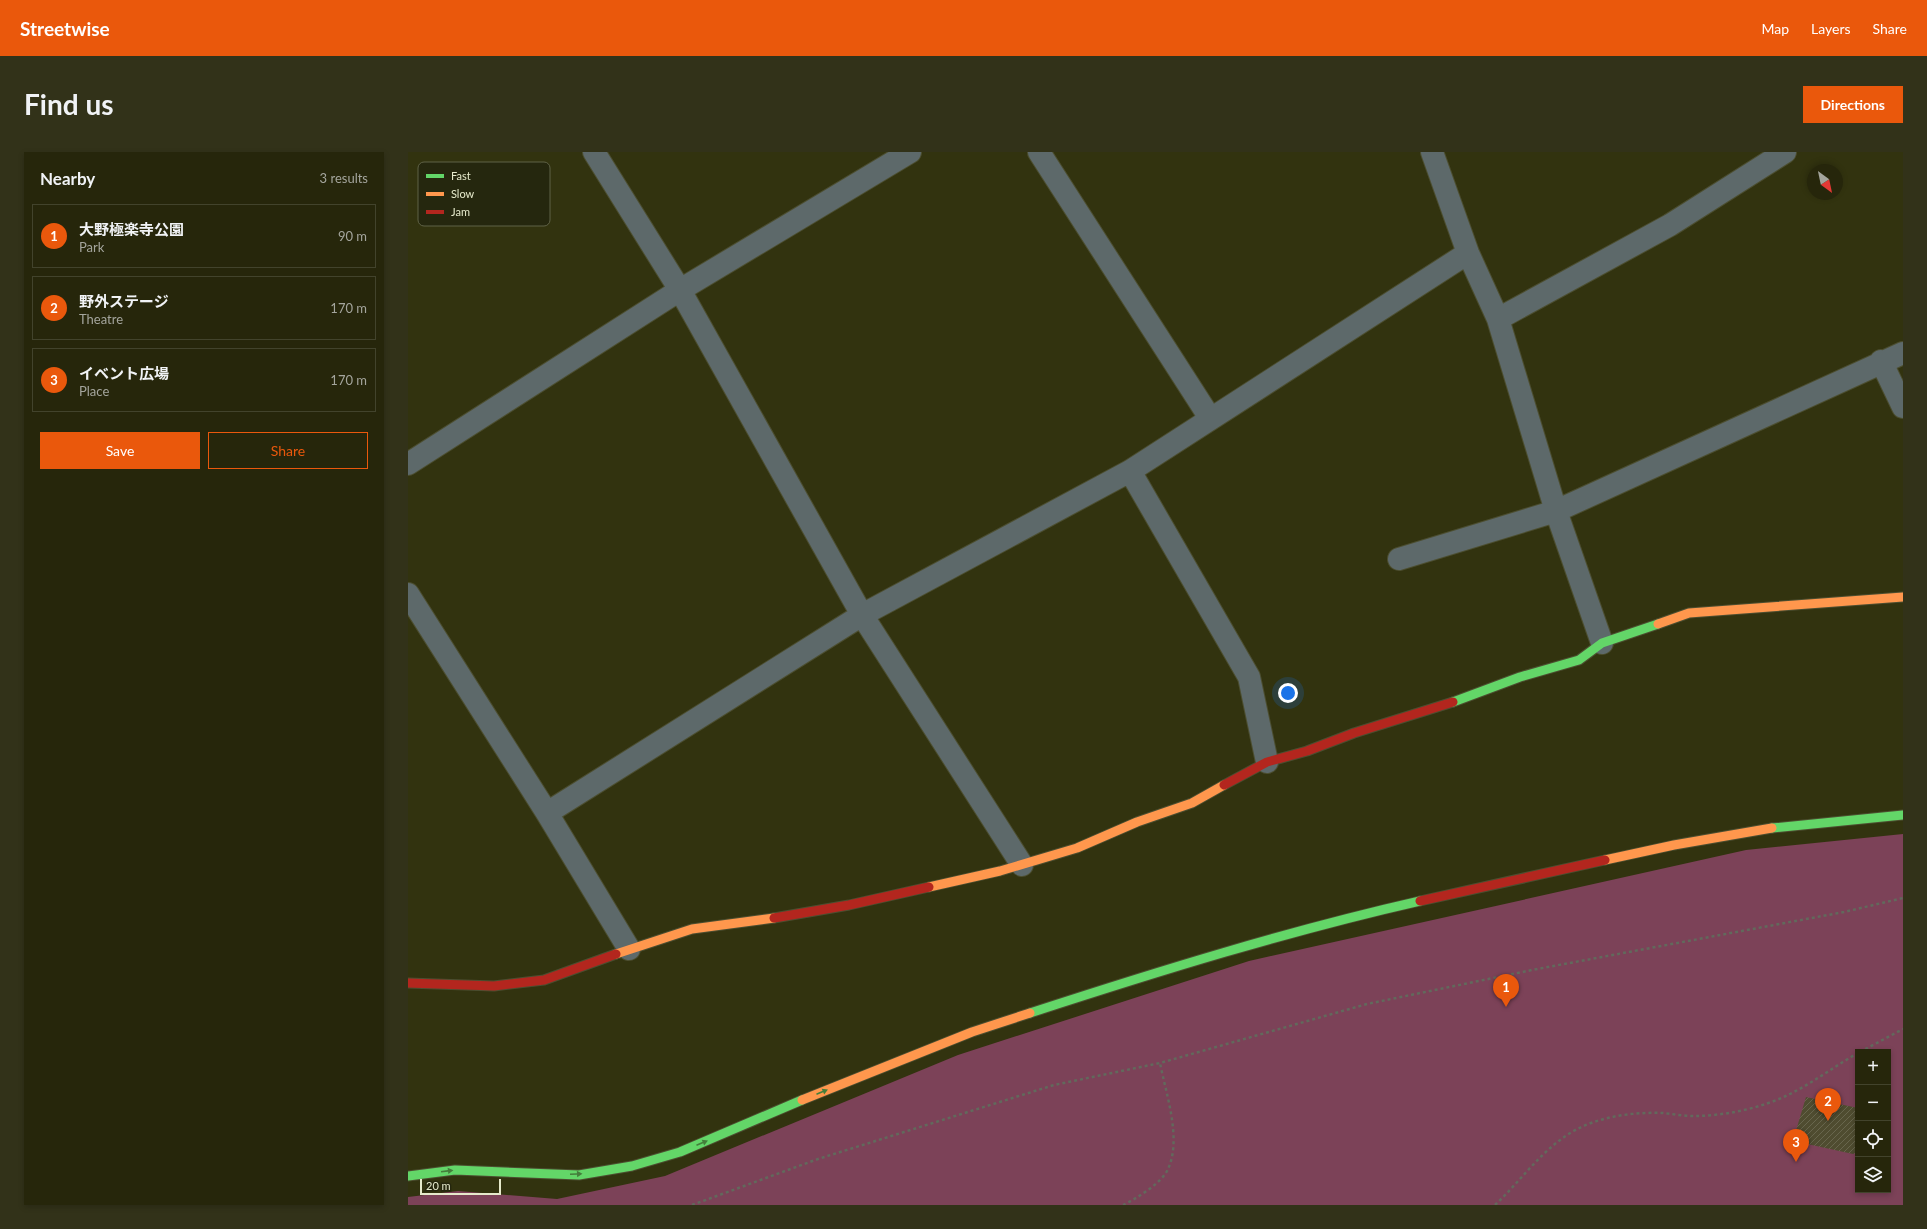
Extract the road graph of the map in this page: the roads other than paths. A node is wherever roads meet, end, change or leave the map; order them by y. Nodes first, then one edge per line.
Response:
1 (594, 152) edge
2 (910, 152) edge
3 (1039, 152) edge
4 (1432, 152) edge
5 (1785, 152) edge
6 (1468, 253) junction
7 (680, 290) junction
8 (1498, 319) junction
9 (1903, 353) edge
10 (1881, 361) junction
11 (1903, 407) edge
12 (1210, 418) junction
13 (408, 464) edge
14 (1130, 471) junction
15 (1556, 511) junction
16 (1399, 559) dead end
17 (408, 594) edge
18 (1903, 597) edge
19 (862, 615) junction
20 (1602, 643) junction
21 (1267, 762) junction
22 (547, 813) junction
23 (1903, 814) edge
24 (1022, 865) junction
25 (629, 948) junction
26 (408, 982) edge
27 (408, 1176) edge

1 - 7 street
2 - 7 street
3 - 12 street
4 - 6 street
5 - 8 street
6 - 8 street
6 - 12 street
7 - 13 street
7 - 19 street
8 - 15 street
9 - 10 street
10 - 11 street
10 - 15 street
12 - 14 street
14 - 19 street
14 - 21 street
15 - 16 street
15 - 20 street
17 - 22 street
18 - 20 street
19 - 22 street
19 - 24 street
20 - 21 street
21 - 24 street
22 - 25 street
27 -> 23 street
24 - 25 street
25 - 26 street

